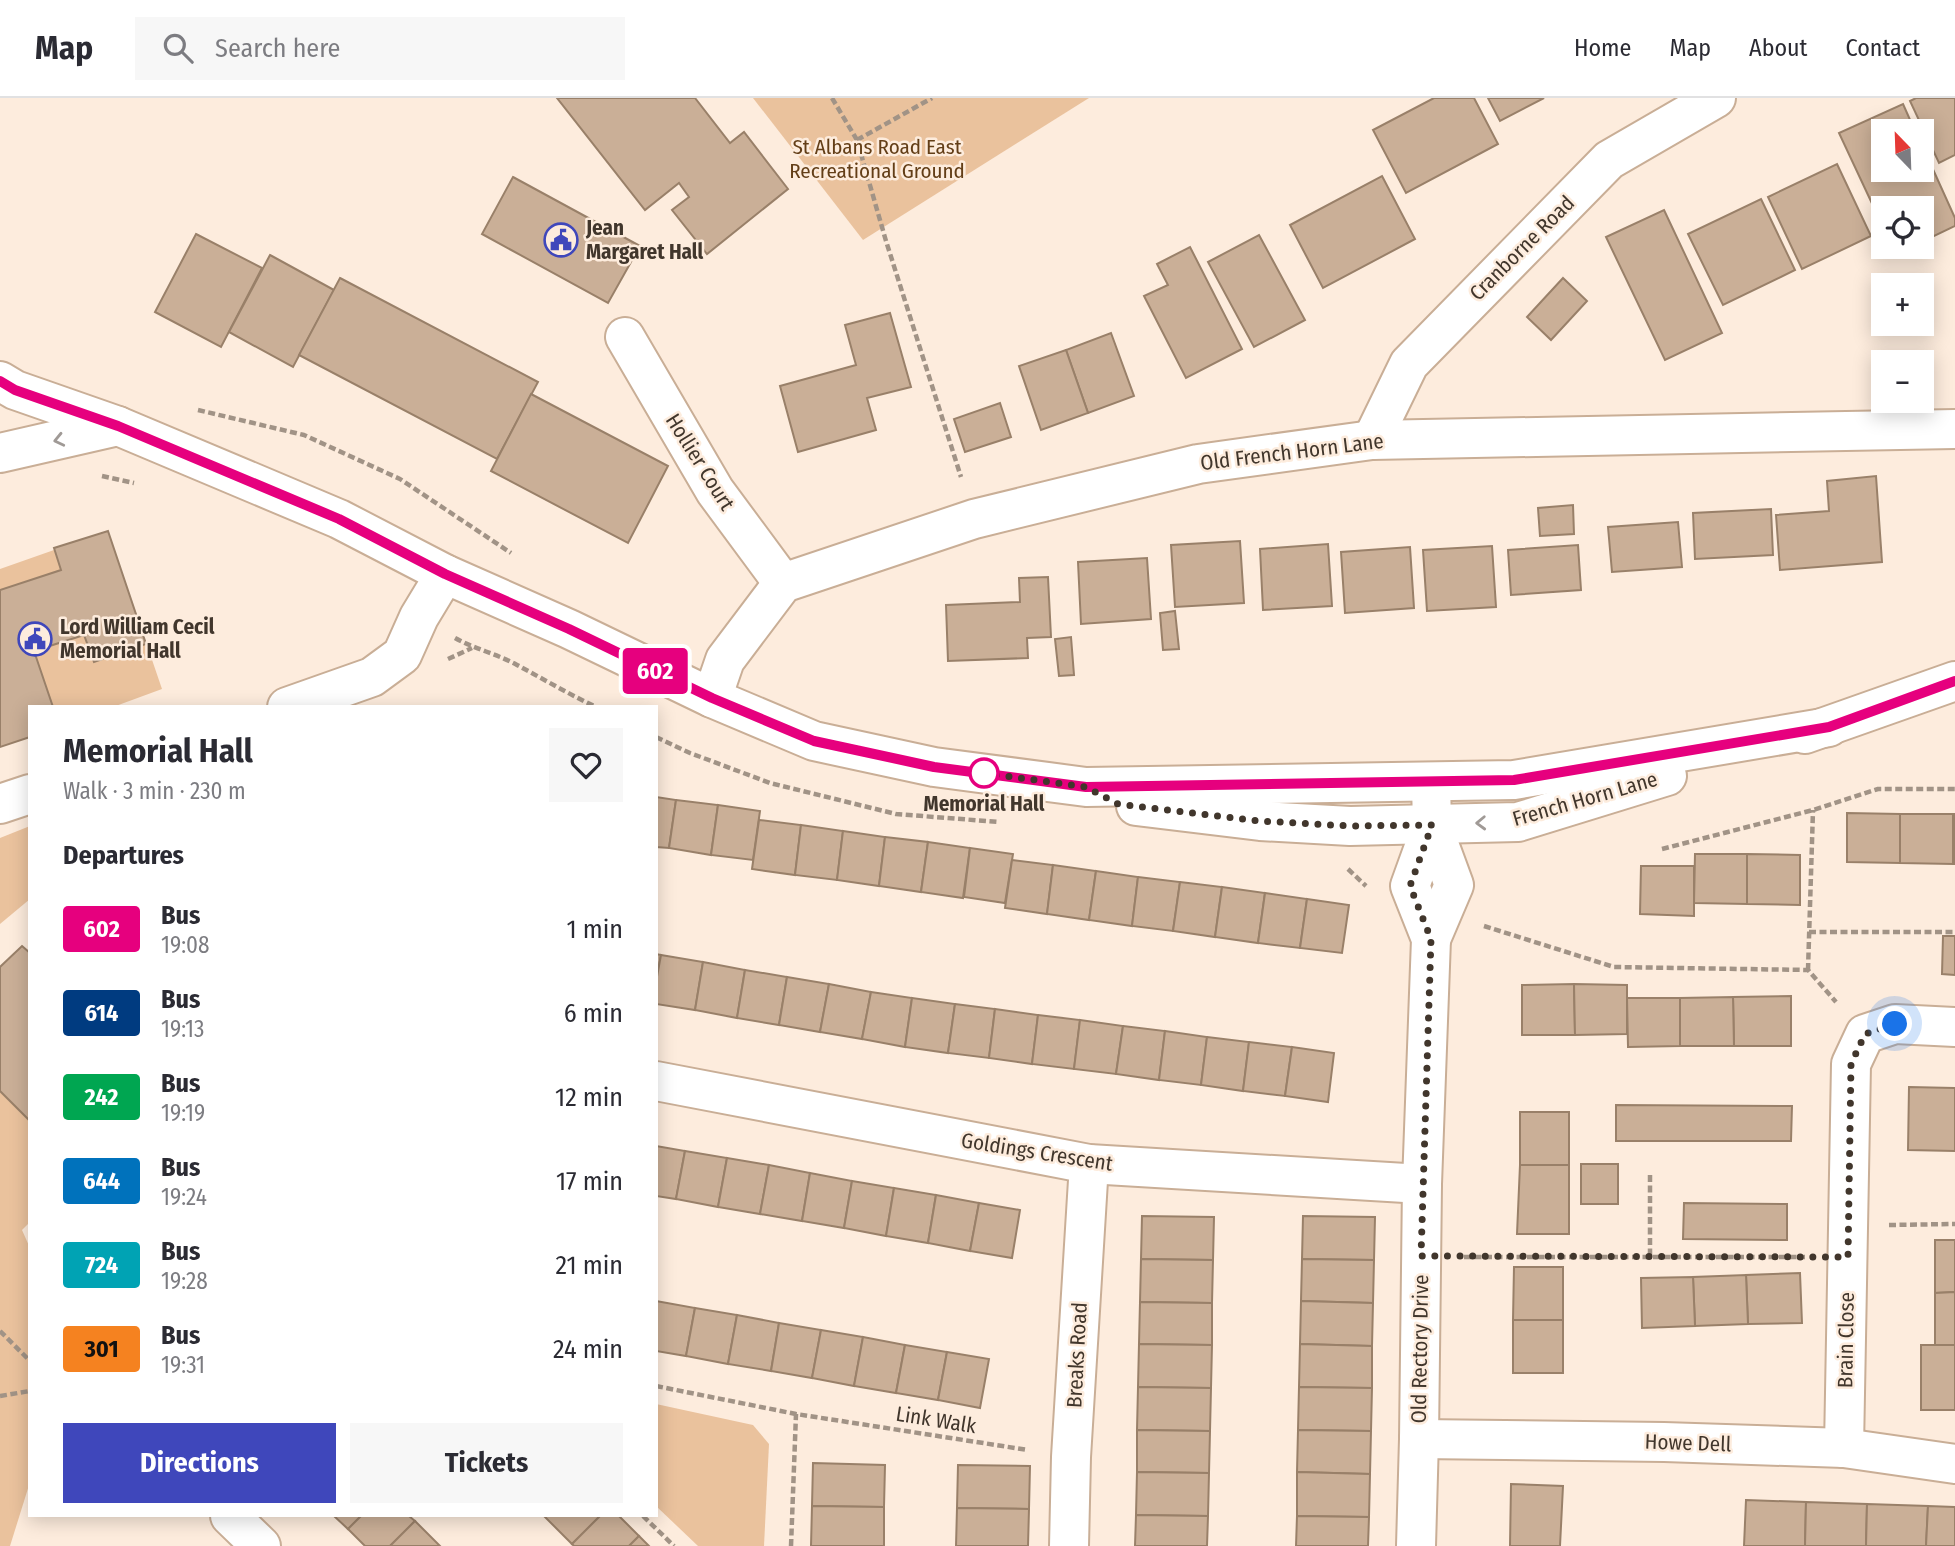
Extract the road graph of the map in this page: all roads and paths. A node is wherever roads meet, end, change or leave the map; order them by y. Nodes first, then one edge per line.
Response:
1 (832, 98) edge
2 (932, 98) edge
3 (1716, 98) edge
4 (857, 140) junction
5 (625, 337) dead end
6 (0, 381) edge
7 (193, 408) dead end
8 (118, 426) junction
9 (1955, 429) edge
10 (1372, 440) junction
11 (0, 453) edge
12 (98, 475) dead end
13 (135, 483) dead end
14 (974, 519) junction
15 (514, 555) dead end
16 (445, 574) junction
17 (783, 583) junction
18 (473, 648) dead end
19 (1955, 681) edge
20 (712, 698) junction
21 (293, 705) edge
22 (592, 705) edge
23 (1829, 727) junction
24 (1430, 782) junction
25 (1086, 787) junction
26 (1955, 789) edge
27 (28, 795) edge
28 (0, 804) edge
29 (1813, 810) junction
30 (1432, 825) junction
31 (1661, 849) dead end
32 (1481, 925) dead end
33 (1809, 932) junction
34 (1955, 932) edge
35 (1808, 970) junction
36 (1955, 1027) edge
37 (1865, 1034) junction
38 (658, 1081) edge
39 (1089, 1164) junction
40 (1650, 1175) dead end
41 (1422, 1184) junction
42 (1955, 1224) edge
43 (1848, 1241) junction
44 (1421, 1256) junction
45 (1650, 1257) junction
46 (0, 1331) edge
47 (28, 1359) edge
48 (658, 1386) edge
49 (28, 1391) edge
50 (0, 1396) edge
51 (796, 1414) junction
52 (1419, 1439) junction
53 (1844, 1448) junction
54 (1071, 1457) junction
55 (1955, 1464) edge
56 (231, 1517) edge
57 (644, 1517) edge
58 (261, 1546) edge
59 (674, 1546) edge
60 (791, 1546) edge
61 (1069, 1546) edge
62 (1416, 1546) edge

1 - 4 path
2 - 4 path
3 - 10 street, Cranborne Road
4 - 14 path
5 - 17 street, Hollier Court
6 - 8 street, French Horn Lane
7 - 15 path
8 -> 11 street
8 - 16 street, French Horn Lane
9 - 10 street, Old French Horn Lane
10 - 14 street, Old French Horn Lane
12 - 13 path
14 - 17 street, Old French Horn Lane
16 - 20 street, French Horn Lane
16 - 21 street
17 - 20 street
18 - 22 path
19 - 23 street, French Horn Lane
20 - 25 street, French Horn Lane
23 - 24 street, French Horn Lane
23 -> 30 street, French Horn Lane
24 - 25 street, French Horn Lane
24 - 30 street
25 - 30 street, French Horn Lane
26 - 29 path
27 - 28 street
29 - 31 path
29 - 33 path
30 - 41 street, Old Rectory Drive
32 - 35 path
33 - 34 path
33 - 35 path
35 - 37 path
36 - 37 street
37 - 43 street, Brain Close
38 - 39 street, Goldings Crescent
39 - 41 street, Goldings Crescent
39 - 54 street, Breaks Road
40 - 45 path
41 - 44 street, Old Rectory Drive
42 - 43 path
43 - 45 path
43 - 53 street, Brain Close
44 - 45 path
44 - 52 street, Old Rectory Drive
46 - 47 path
48 - 51 path, Link Walk
49 - 50 path
51 - 54 path, Link Walk
51 - 60 path
52 - 53 street, Howe Dell
52 - 62 street, Old Rectory Drive
53 - 55 street, Howe Dell
54 - 61 street, Breaks Road
56 - 58 street
57 - 59 path

